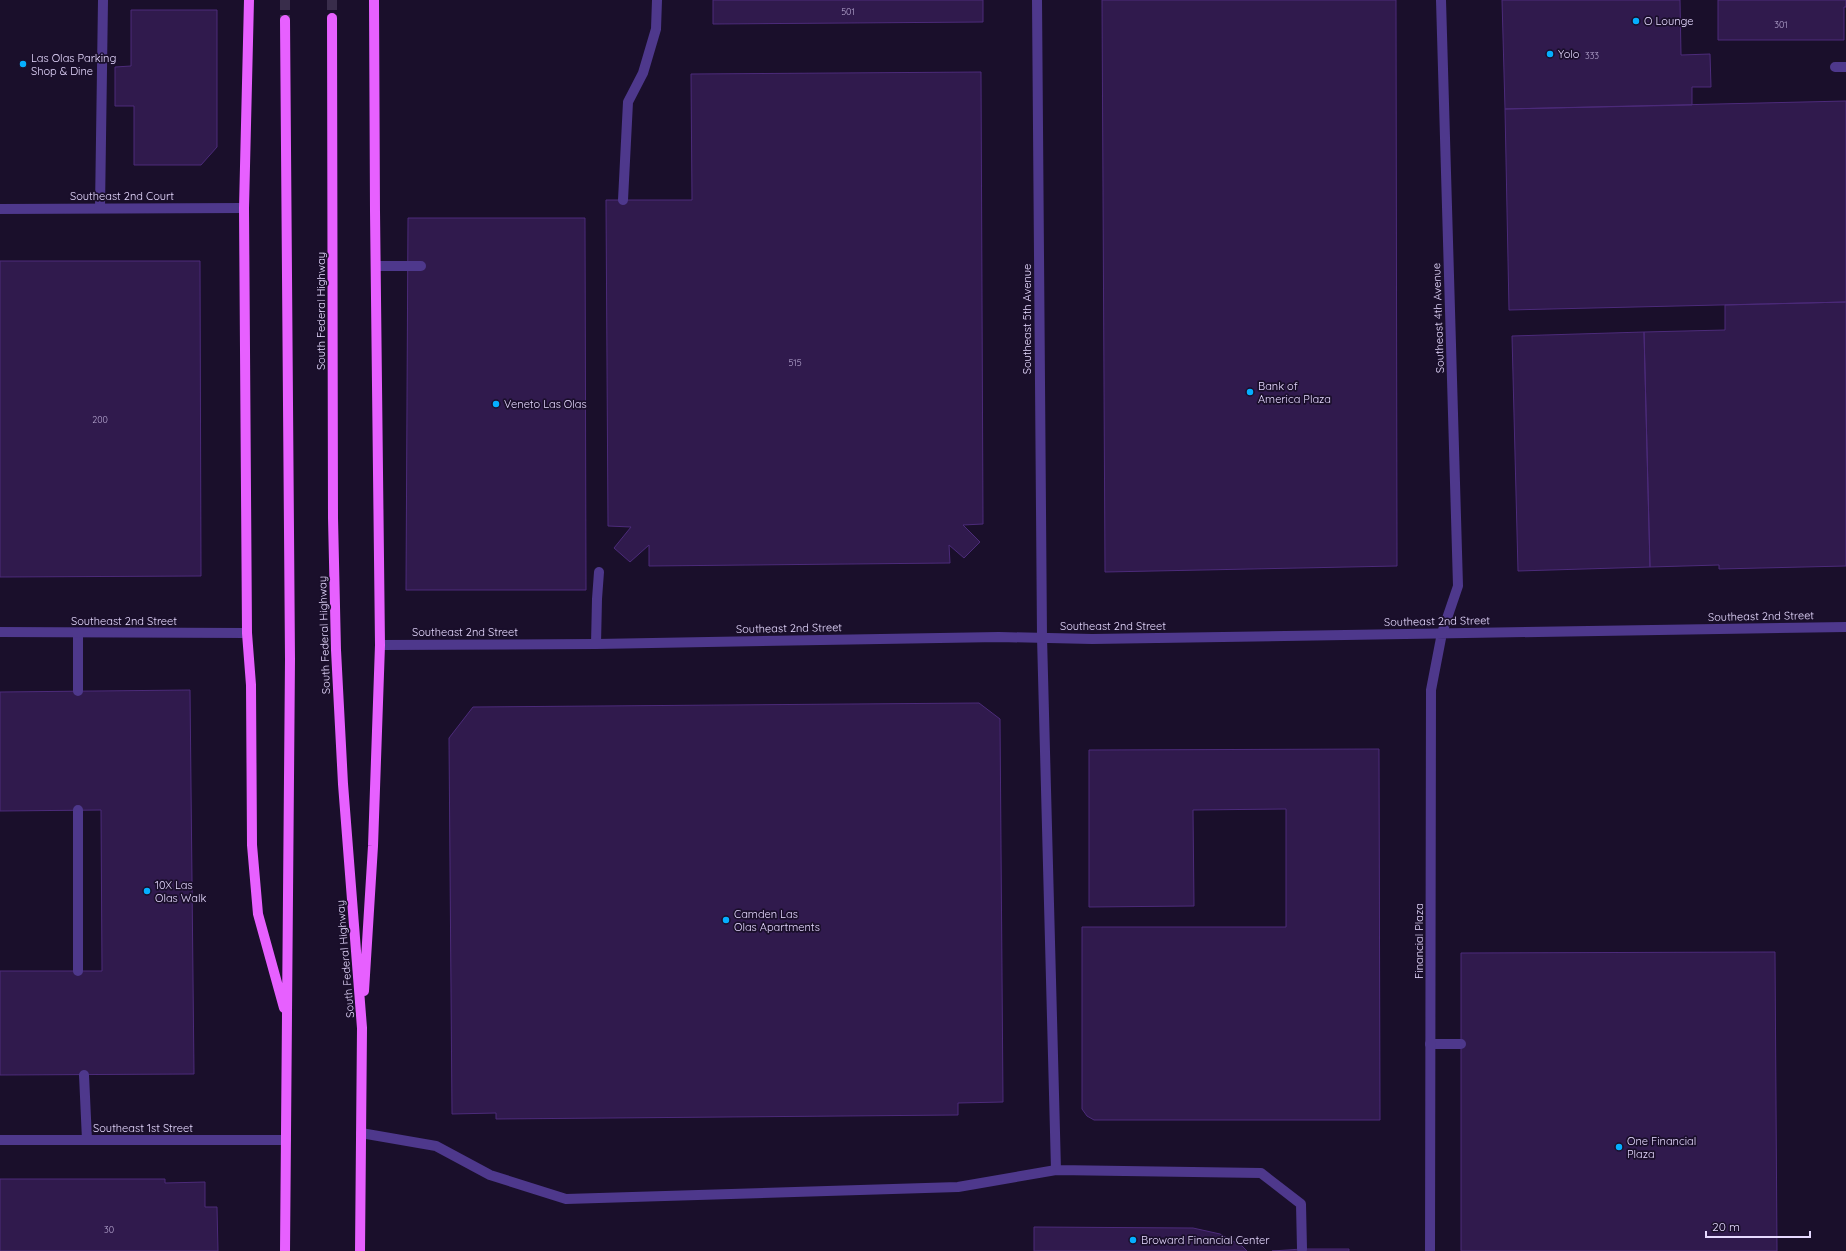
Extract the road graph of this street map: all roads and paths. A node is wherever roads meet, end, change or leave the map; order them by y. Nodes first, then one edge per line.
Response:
1 (103, 0) edge
2 (249, 0) edge
3 (374, 0) edge
4 (657, 0) edge
5 (1037, 0) edge
6 (1441, 0) edge
7 (332, 18) tunnel mouth
8 (286, 20) tunnel mouth
9 (1846, 66) edge
10 (1835, 67) dead end
11 (623, 200) dead end
12 (100, 208) junction
13 (244, 208) junction
14 (0, 209) edge
15 (376, 266) junction
16 (421, 266) dead end
17 (599, 572) dead end
18 (1846, 627) edge
19 (0, 632) edge
20 (78, 633) junction
21 (247, 633) junction
22 (1442, 633) junction
23 (1042, 637) junction
24 (596, 644) junction
25 (380, 645) junction
26 (78, 691) dead end
27 (78, 810) dead end
28 (78, 971) dead end
29 (287, 1019) junction
30 (362, 1028) junction
31 (1430, 1044) junction
32 (1461, 1044) dead end
33 (84, 1075) dead end
34 (361, 1133) junction
35 (0, 1140) edge
36 (87, 1140) junction
37 (286, 1140) junction
38 (1056, 1170) junction
39 (1302, 1249) dead end
40 (285, 1251) edge
41 (360, 1251) edge
42 (1430, 1251) edge

1 - 12 street
2 - 13 main road
3 - 15 main road
4 - 11 street
5 - 23 street, Southeast 5th Avenue
6 - 22 street, Southeast 4th Avenue
7 - 30 main road, South Federal Highway
8 - 29 main road
9 - 10 street
12 - 13 street, Southeast 2nd Court
12 - 14 street, Southeast 2nd Court
13 - 21 main road
15 - 16 street
15 - 25 main road
17 - 24 street
18 - 22 street, Southeast 2nd Street
19 - 20 street, Southeast 2nd Street
20 - 21 street, Southeast 2nd Street
20 - 26 street
21 - 29 main road
22 - 23 street, Southeast 2nd Street
22 - 31 street, Financial Plaza
23 - 24 street, Southeast 2nd Street
23 - 38 street, Southeast 5th Avenue
24 - 25 street, Southeast 2nd Street
25 - 30 main road
27 - 28 street
29 - 37 main road
30 - 34 main road, South Federal Highway
31 - 32 street
31 - 42 street, Financial Plaza
33 - 36 street
34 - 38 street
34 - 41 main road, South Federal Highway
35 - 36 street, Southeast 1st Street
36 - 37 street, Southeast 1st Street
37 - 40 main road
38 - 39 street

